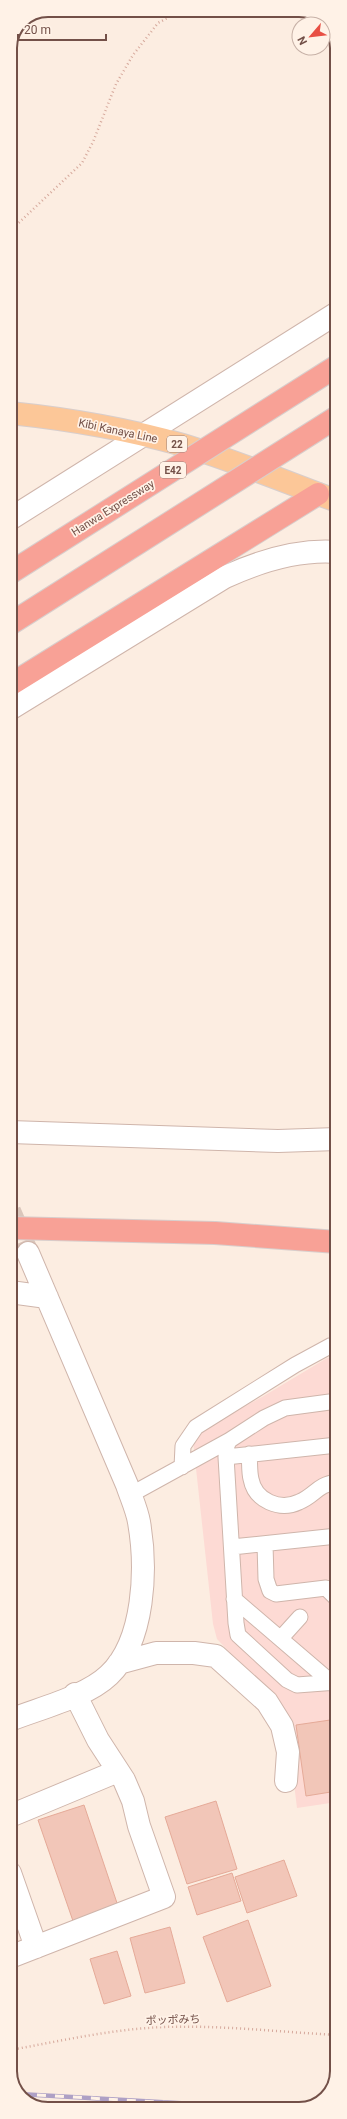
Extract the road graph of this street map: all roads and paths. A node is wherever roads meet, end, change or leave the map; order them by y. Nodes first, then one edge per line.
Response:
1 (169, 17) edge
2 (17, 224) edge
3 (330, 317) edge
4 (330, 370) edge
5 (17, 415) edge
6 (330, 421) edge
7 (143, 435) junction
8 (327, 498) edge
9 (17, 515) edge
10 (330, 551) edge
11 (17, 569) edge
12 (17, 620) edge
13 (19, 679) edge
14 (17, 705) edge
15 (17, 1132) edge
16 (330, 1140) edge
17 (17, 1228) edge
18 (330, 1242) edge
19 (28, 1253) tunnel mouth
20 (17, 1293) edge
21 (46, 1296) junction
22 (330, 1346) edge
23 (330, 1402) edge
24 (230, 1440) junction
25 (330, 1446) edge
26 (249, 1454) junction
27 (226, 1457) junction
28 (182, 1467) junction
29 (330, 1483) edge
30 (130, 1495) junction
31 (330, 1537) edge
32 (264, 1544) junction
33 (232, 1547) junction
34 (330, 1592) edge
35 (234, 1599) junction
36 (300, 1617) dead end
37 (281, 1638) junction
38 (118, 1663) junction
39 (330, 1679) edge
40 (330, 1682) edge
41 (75, 1694) junction
42 (17, 1717) edge
43 (118, 1771) junction
44 (286, 1782) dead end
45 (17, 1813) edge
46 (17, 1893) edge
47 (36, 1946) junction
48 (17, 1954) edge
49 (330, 2035) edge
50 (17, 2049) edge

1 - 2 path
3 - 7 street
4 - 11 highway, Hanwa Expressway / E42, bridge
5 - 7 main road, Kibi Kanaya Line / 22
6 - 12 highway, bridge
7 - 8 main road, Kibi Kanaya Line / 22
7 - 9 street
8 - 13 highway
10 - 14 street
15 - 16 street
17 - 18 highway
19 - 21 street
20 - 21 street
21 - 30 street
22 - 28 lane
23 - 24 lane
24 - 27 lane
24 - 28 lane
25 - 26 lane
26 - 27 lane
26 - 29 lane
27 - 33 lane
28 - 30 lane
30 - 38 street
31 - 32 lane
32 - 33 lane
32 - 34 lane
33 - 35 lane
35 - 37 lane
35 - 40 lane
36 - 37 lane
37 - 39 lane
38 - 41 street
38 - 44 street
41 - 42 street
41 - 43 street
43 - 45 street
43 - 47 street
46 - 47 street
47 - 48 street
49 - 50 path, ポッポみち

